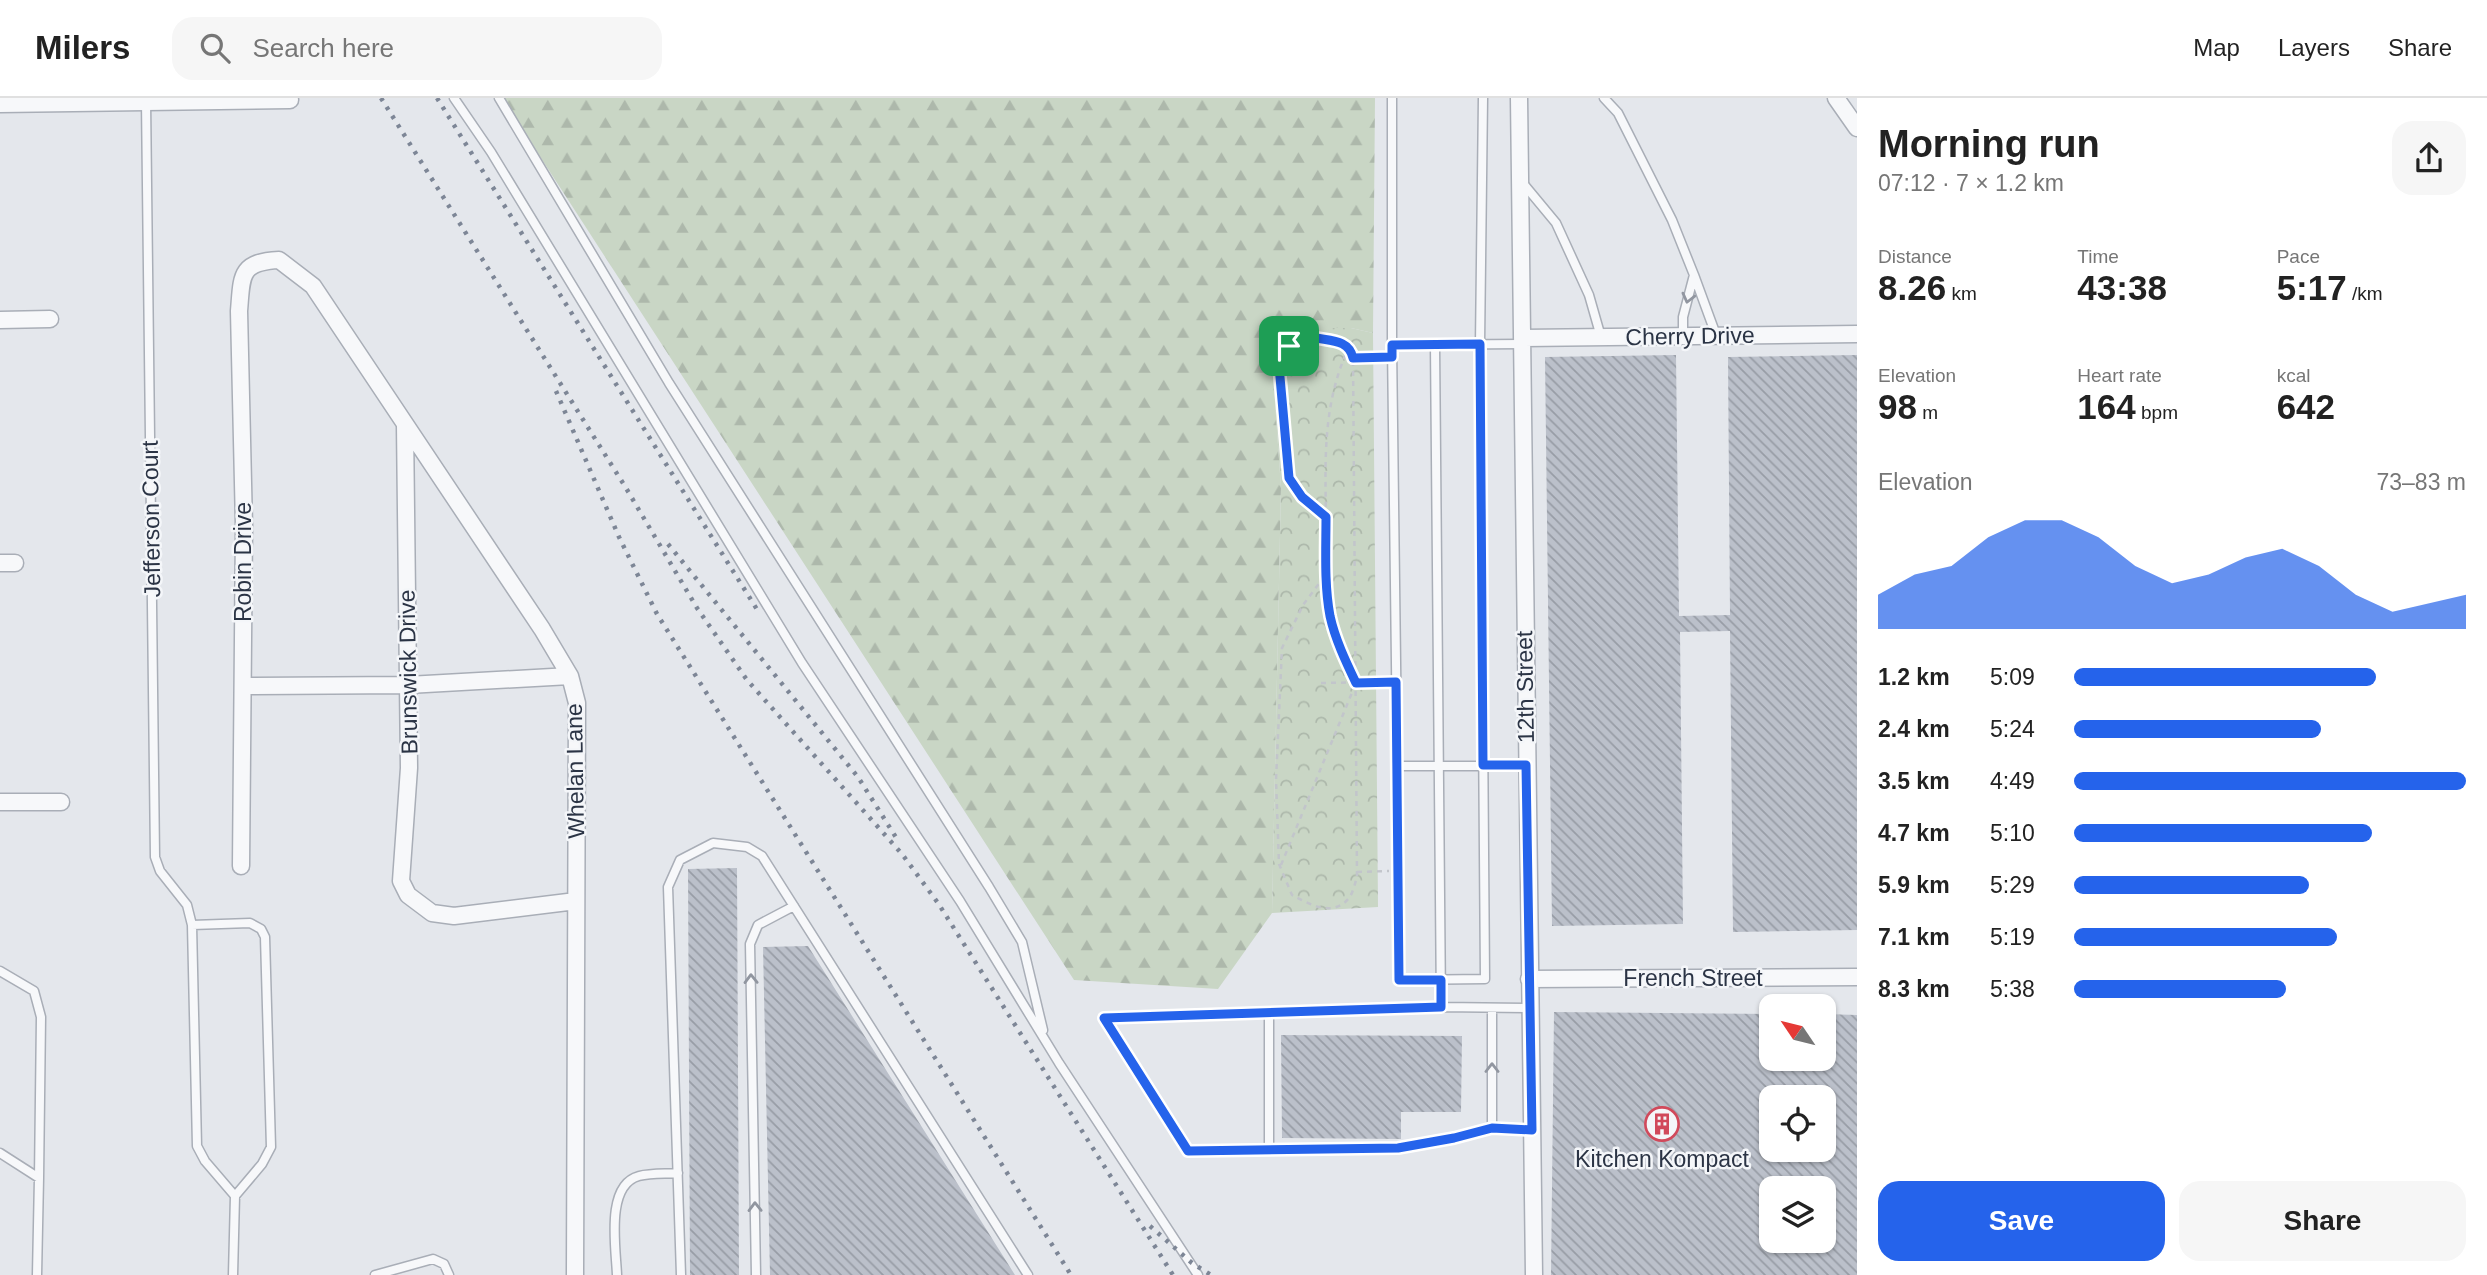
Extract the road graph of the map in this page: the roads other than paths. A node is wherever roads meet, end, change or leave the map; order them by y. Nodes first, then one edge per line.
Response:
1 (454, 98) edge
2 (499, 98) edge
3 (1392, 98) edge
4 (1483, 98) edge
5 (1519, 98) edge
6 (1604, 98) edge
7 (1836, 98) edge
8 (146, 100) edge
9 (290, 100) dead end
10 (0, 104) edge
11 (1857, 128) edge
12 (1520, 180) junction
13 (255, 263) joint
14 (1694, 275) junction
15 (50, 319) dead end
16 (0, 320) edge
17 (1857, 334) edge
18 (1716, 335) junction
19 (1683, 336) junction
20 (1601, 337) junction
21 (1522, 341) junction
22 (1480, 344) junction
23 (1392, 345) junction
24 (1435, 345) junction
25 (405, 425) junction
26 (570, 676) junction
27 (408, 685) junction
28 (243, 686) junction
29 (1439, 765) junction
30 (1483, 765) junction
31 (1526, 765) junction
32 (1397, 766) junction
33 (0, 802) edge
34 (61, 802) dead end
35 (241, 866) dead end
36 (576, 901) junction
37 (794, 906) junction
38 (192, 925) junction
39 (0, 971) edge
40 (1857, 977) edge
41 (1529, 979) junction
42 (1441, 980) junction
43 (1441, 1007) junction
44 (1492, 1008) junction
45 (1530, 1009) junction
46 (1269, 1013) junction
47 (1045, 1040) junction
48 (1492, 1128) junction
49 (1532, 1130) junction
50 (1269, 1150) junction
51 (0, 1153) edge
52 (678, 1173) junction
53 (39, 1178) junction
54 (235, 1196) junction
55 (37, 1275) edge
56 (233, 1275) edge
57 (375, 1275) edge
58 (449, 1275) edge
59 (575, 1275) edge
60 (617, 1275) edge
61 (681, 1275) edge
62 (756, 1275) edge
63 (1028, 1275) edge
64 (1198, 1275) edge
65 (1534, 1275) edge

1 - 47 lane
2 - 47 lane
3 - 23 lane
4 - 22 lane
5 - 12 street, 12th Street
6 - 14 lane
7 - 11 street
8 - 9 street
8 - 10 street
8 - 38 lane, Jefferson Court
12 - 20 lane
12 - 21 street, 12th Street
13 - 25 street, Whelan Lane
13 - 28 street, Robin Drive
14 - 18 lane
14 -> 19 lane
15 - 16 street
17 - 18 street, Cherry Drive
18 - 19 street, Cherry Drive
19 - 20 street, Cherry Drive
20 - 21 street, Cherry Drive
21 - 22 lane
21 - 31 street, 12th Street
22 - 24 lane
22 - 30 lane
23 - 24 lane
23 - 32 lane
24 - 29 lane
25 - 26 street, Whelan Lane
25 - 27 street, Brunswick Drive
26 - 27 street
26 - 36 street, Whelan Lane
27 - 28 street
27 - 36 street, Brunswick Drive
28 - 35 street, Robin Drive
29 - 30 lane
29 - 32 lane
29 - 42 lane
30 - 31 lane
30 - 42 lane
31 - 41 street, 12th Street
32 - 42 lane
33 - 34 street
36 - 59 street, Whelan Lane
37 - 52 lane
62 -> 37 lane
37 - 63 lane
38 - 54 lane, Jefferson Court
38 - 54 lane
39 - 53 lane
40 - 41 street, French Street
41 - 45 street, 12th Street
42 - 43 lane
43 - 44 lane
43 - 46 lane
44 - 45 lane
48 -> 44 lane
45 - 49 street, 12th Street
46 - 50 lane
46 - 50 lane
47 - 64 lane
48 - 49 lane
48 - 50 lane
49 - 65 street, 12th Street
51 - 53 lane
52 - 60 lane
52 - 61 lane
53 - 55 lane
54 - 56 lane
57 - 58 lane

